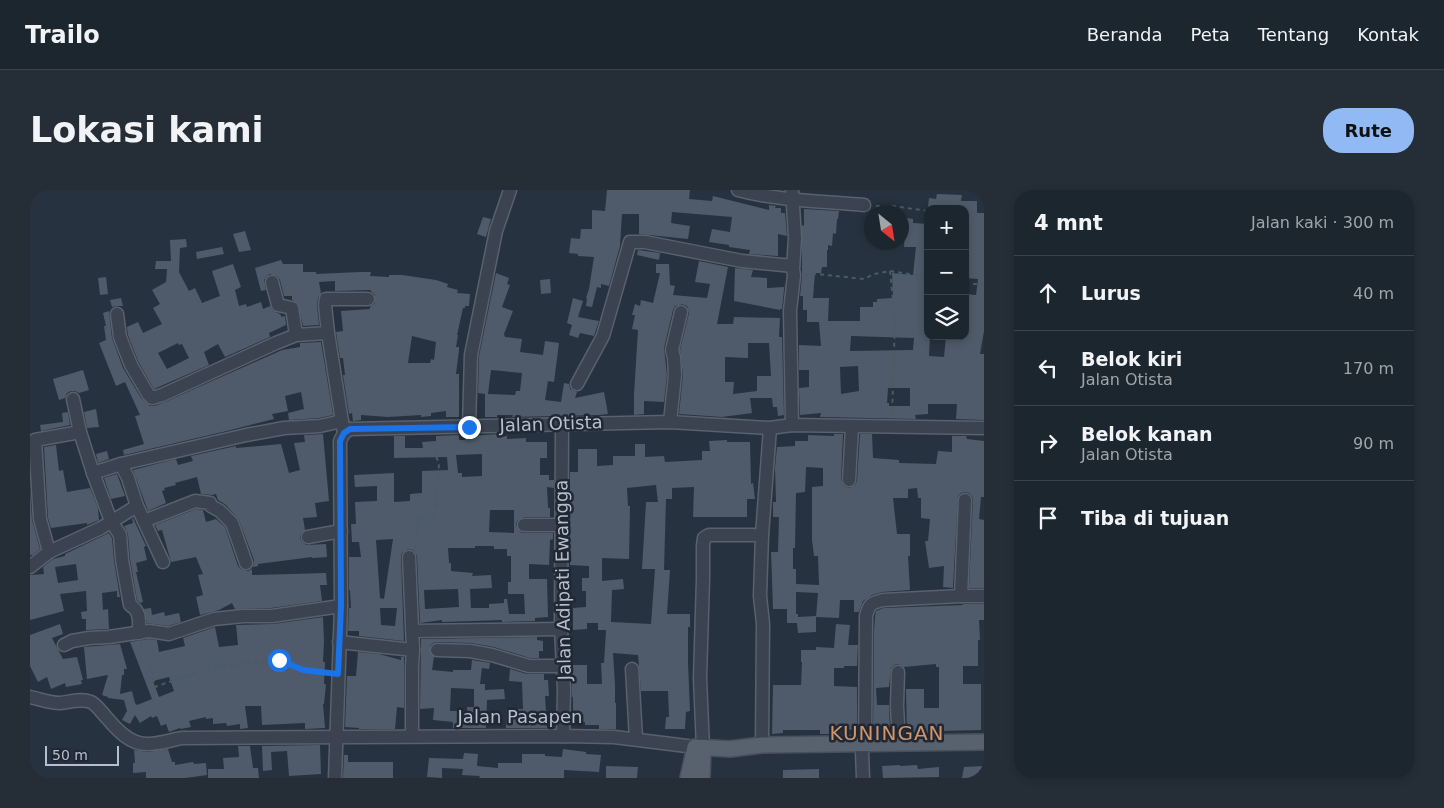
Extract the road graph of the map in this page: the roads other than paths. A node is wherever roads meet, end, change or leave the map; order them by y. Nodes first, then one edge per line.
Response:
1 (510, 190) edge
2 (738, 190) edge
3 (792, 195) edge
4 (864, 205) dead end
5 (794, 270) junction
6 (272, 282) dead end
7 (368, 299) dead end
8 (681, 312) dead end
9 (118, 314) dead end
10 (328, 333) junction
11 (296, 336) junction
12 (577, 384) dead end
13 (73, 399) dead end
14 (670, 422) junction
15 (562, 424) junction
16 (792, 425) junction
17 (852, 426) junction
18 (343, 427) junction
19 (469, 427) junction
20 (770, 428) junction
21 (984, 428) edge
22 (80, 432) junction
23 (121, 464) junction
24 (93, 473) junction
25 (849, 480) dead end
26 (965, 500) dead end
27 (137, 506) junction
28 (34, 507) edge
29 (144, 521) junction
30 (111, 522) junction
31 (524, 524) dead end
32 (562, 525) junction
33 (341, 531) junction
34 (762, 535) junction
35 (308, 537) dead end
36 (49, 552) junction
37 (409, 558) road end
38 (163, 562) dead end
39 (246, 563) dead end
40 (30, 568) edge
41 (961, 596) junction
42 (984, 596) edge
43 (341, 606) junction
44 (561, 629) junction
45 (413, 631) junction
46 (140, 633) junction
47 (339, 642) junction
48 (64, 645) dead end
49 (413, 650) junction
50 (437, 650) dead end
51 (563, 666) junction
52 (632, 669) dead end
53 (898, 672) dead end
54 (30, 697) edge
55 (412, 736) junction
56 (563, 736) junction
57 (337, 737) junction
58 (636, 739) junction
59 (898, 742) junction
60 (984, 742) edge
61 (762, 744) junction
62 (863, 747) junction
63 (699, 748) junction
64 (335, 778) edge
65 (688, 778) edge
66 (702, 778) edge
67 (863, 778) edge

1 - 19 street
2 - 3 street
3 - 4 street
3 - 5 street
5 - 12 street
5 - 16 street
6 - 11 street
7 - 10 street
8 - 14 street
9 - 11 street
10 - 11 street
10 - 18 street
13 - 22 street
14 - 15 street, Jalan Otista
14 - 20 street, Jalan Otista
15 - 19 street, Jalan Otista
15 - 32 street, Jalan Adipati Ewangga
16 - 17 street, Jalan Otista
16 - 20 street, Jalan Otista
17 - 21 street, Jalan Otista
17 - 25 street
18 - 19 street, Jalan Otista
18 - 23 street, Jalan Otista
18 - 33 street
20 - 34 street
22 - 24 street
22 - 28 street
23 - 24 street, Jalan Otista
23 - 27 street
24 - 30 street
26 - 41 street
27 - 29 street
27 - 30 street
28 - 36 street
29 - 38 street
29 - 39 street
30 - 36 street
30 - 46 street
31 - 32 street
32 - 44 street, Jalan Adipati Ewangga
33 - 35 street
33 - 43 street
34 - 61 street
34 - 63 street
36 - 40 street
37 - 45 street
41 - 42 street
41 - 62 street
43 - 46 street
43 - 47 street
44 - 45 street
44 - 51 street, Jalan Adipati Ewangga
45 - 49 street
46 - 48 street
47 - 49 street
47 - 57 street
49 - 55 street
50 - 51 street
51 - 56 street, Jalan Adipati Ewangga
52 - 58 street
53 - 59 street
54 - 57 street, Jalan Pasapen
55 - 56 street, Jalan Pasapen
55 - 57 street, Jalan Pasapen
56 - 58 street, Jalan Pasapen
57 - 64 street
58 - 63 street, Jalan Pasapen
59 - 60 main road
59 - 62 main road
61 - 62 main road
61 - 63 main road
62 - 67 street
63 - 65 main road
63 - 66 main road

